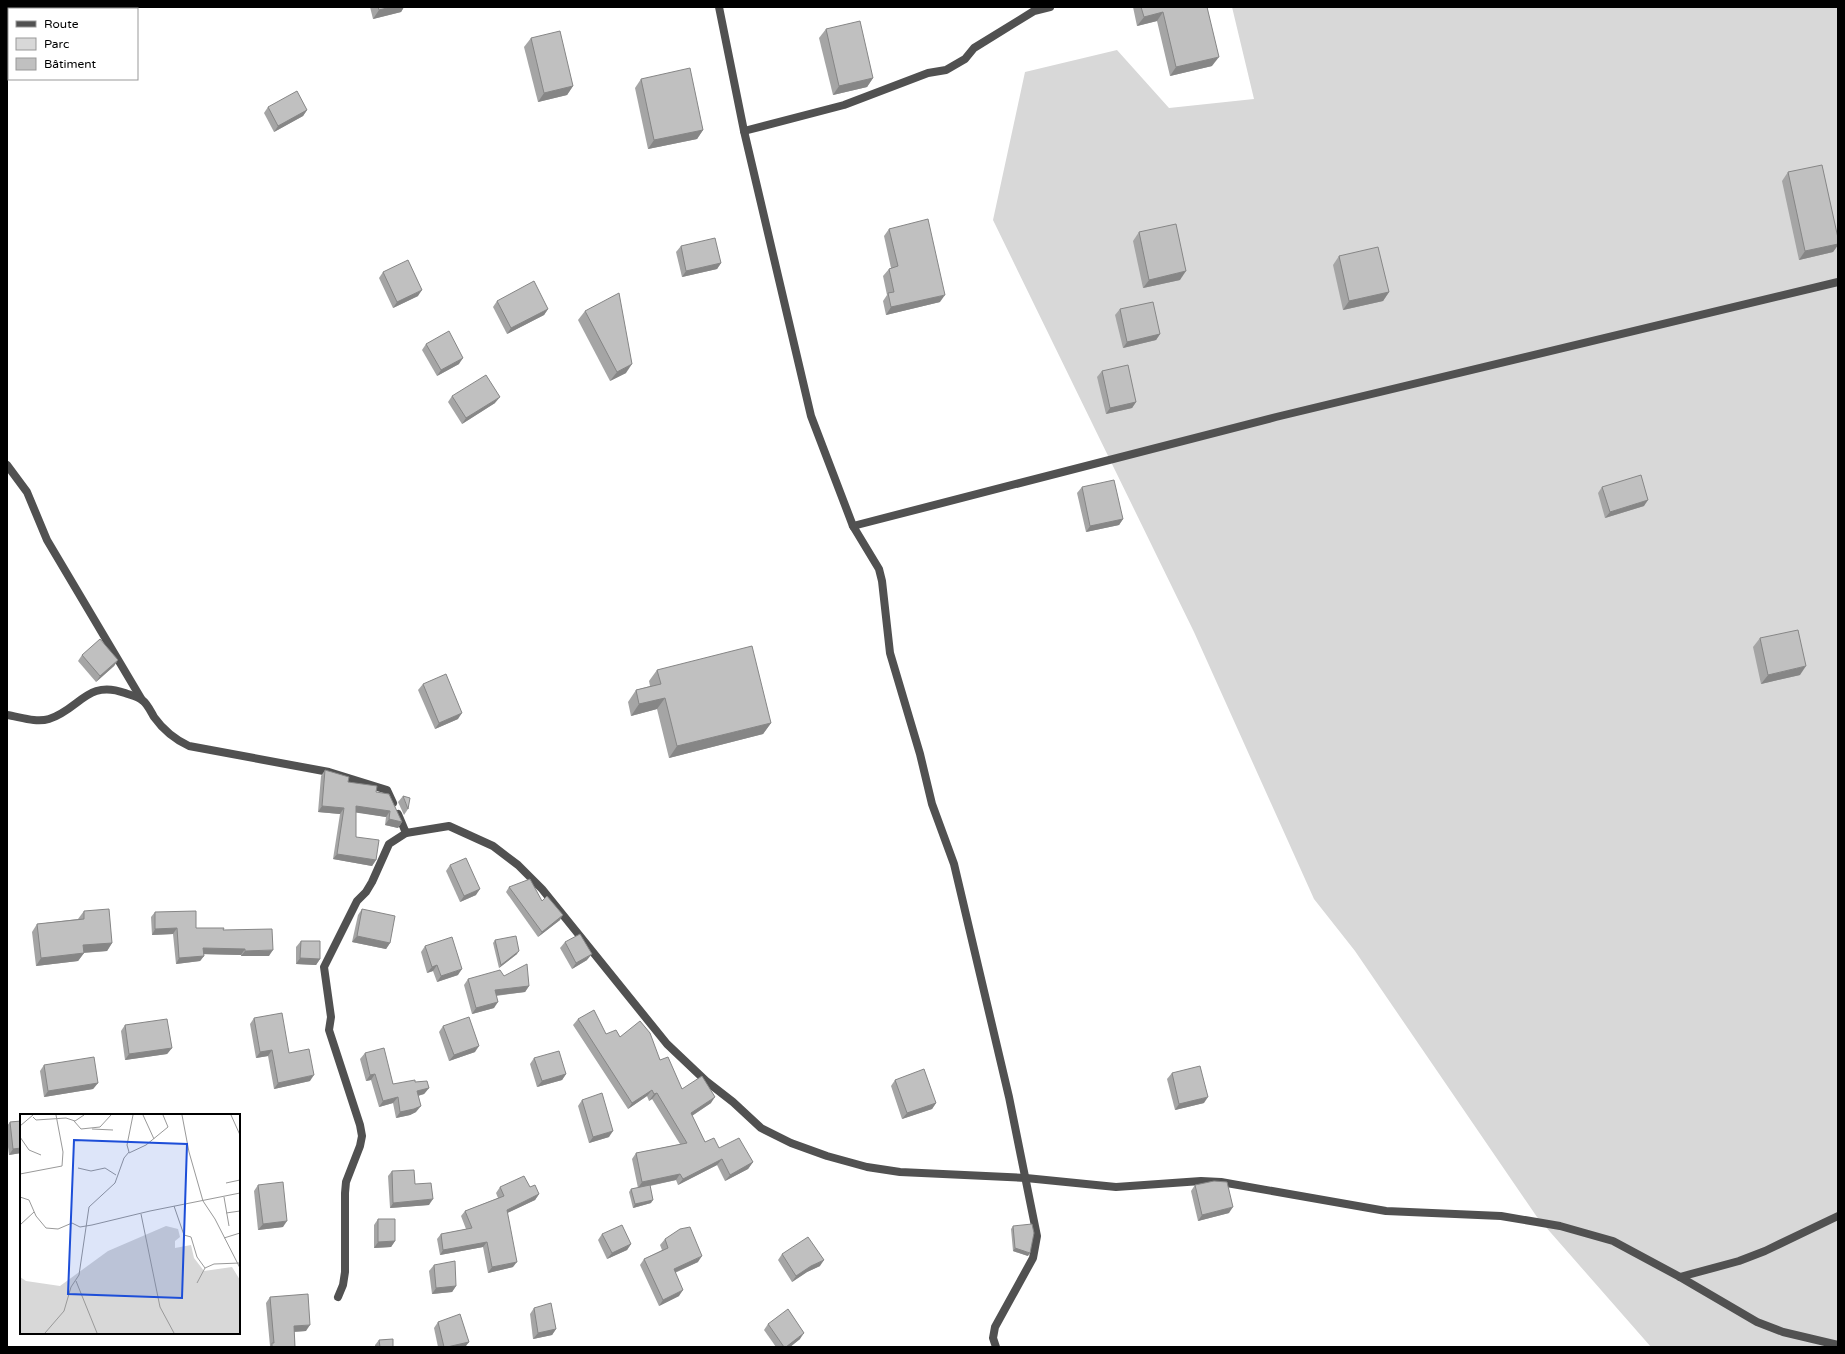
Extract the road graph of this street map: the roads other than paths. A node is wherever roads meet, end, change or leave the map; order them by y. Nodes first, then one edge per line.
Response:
1 (719, 7) edge
2 (1050, 7) edge
3 (744, 131) junction
4 (1838, 282) edge
5 (7, 465) edge
6 (853, 526) junction
7 (142, 700) junction
8 (7, 715) edge
9 (406, 833) junction
10 (1026, 1178) junction
11 (1838, 1216) edge
12 (1680, 1277) junction
13 (338, 1297) dead end
14 (1838, 1345) edge
15 (996, 1347) edge

1 - 3 street
2 - 3 street
3 - 6 street
4 - 6 street
5 - 7 street
6 - 10 street
7 - 8 street
7 - 9 street
9 - 10 street
9 - 13 street
10 - 12 street
10 - 15 street
11 - 12 street
12 - 14 street

